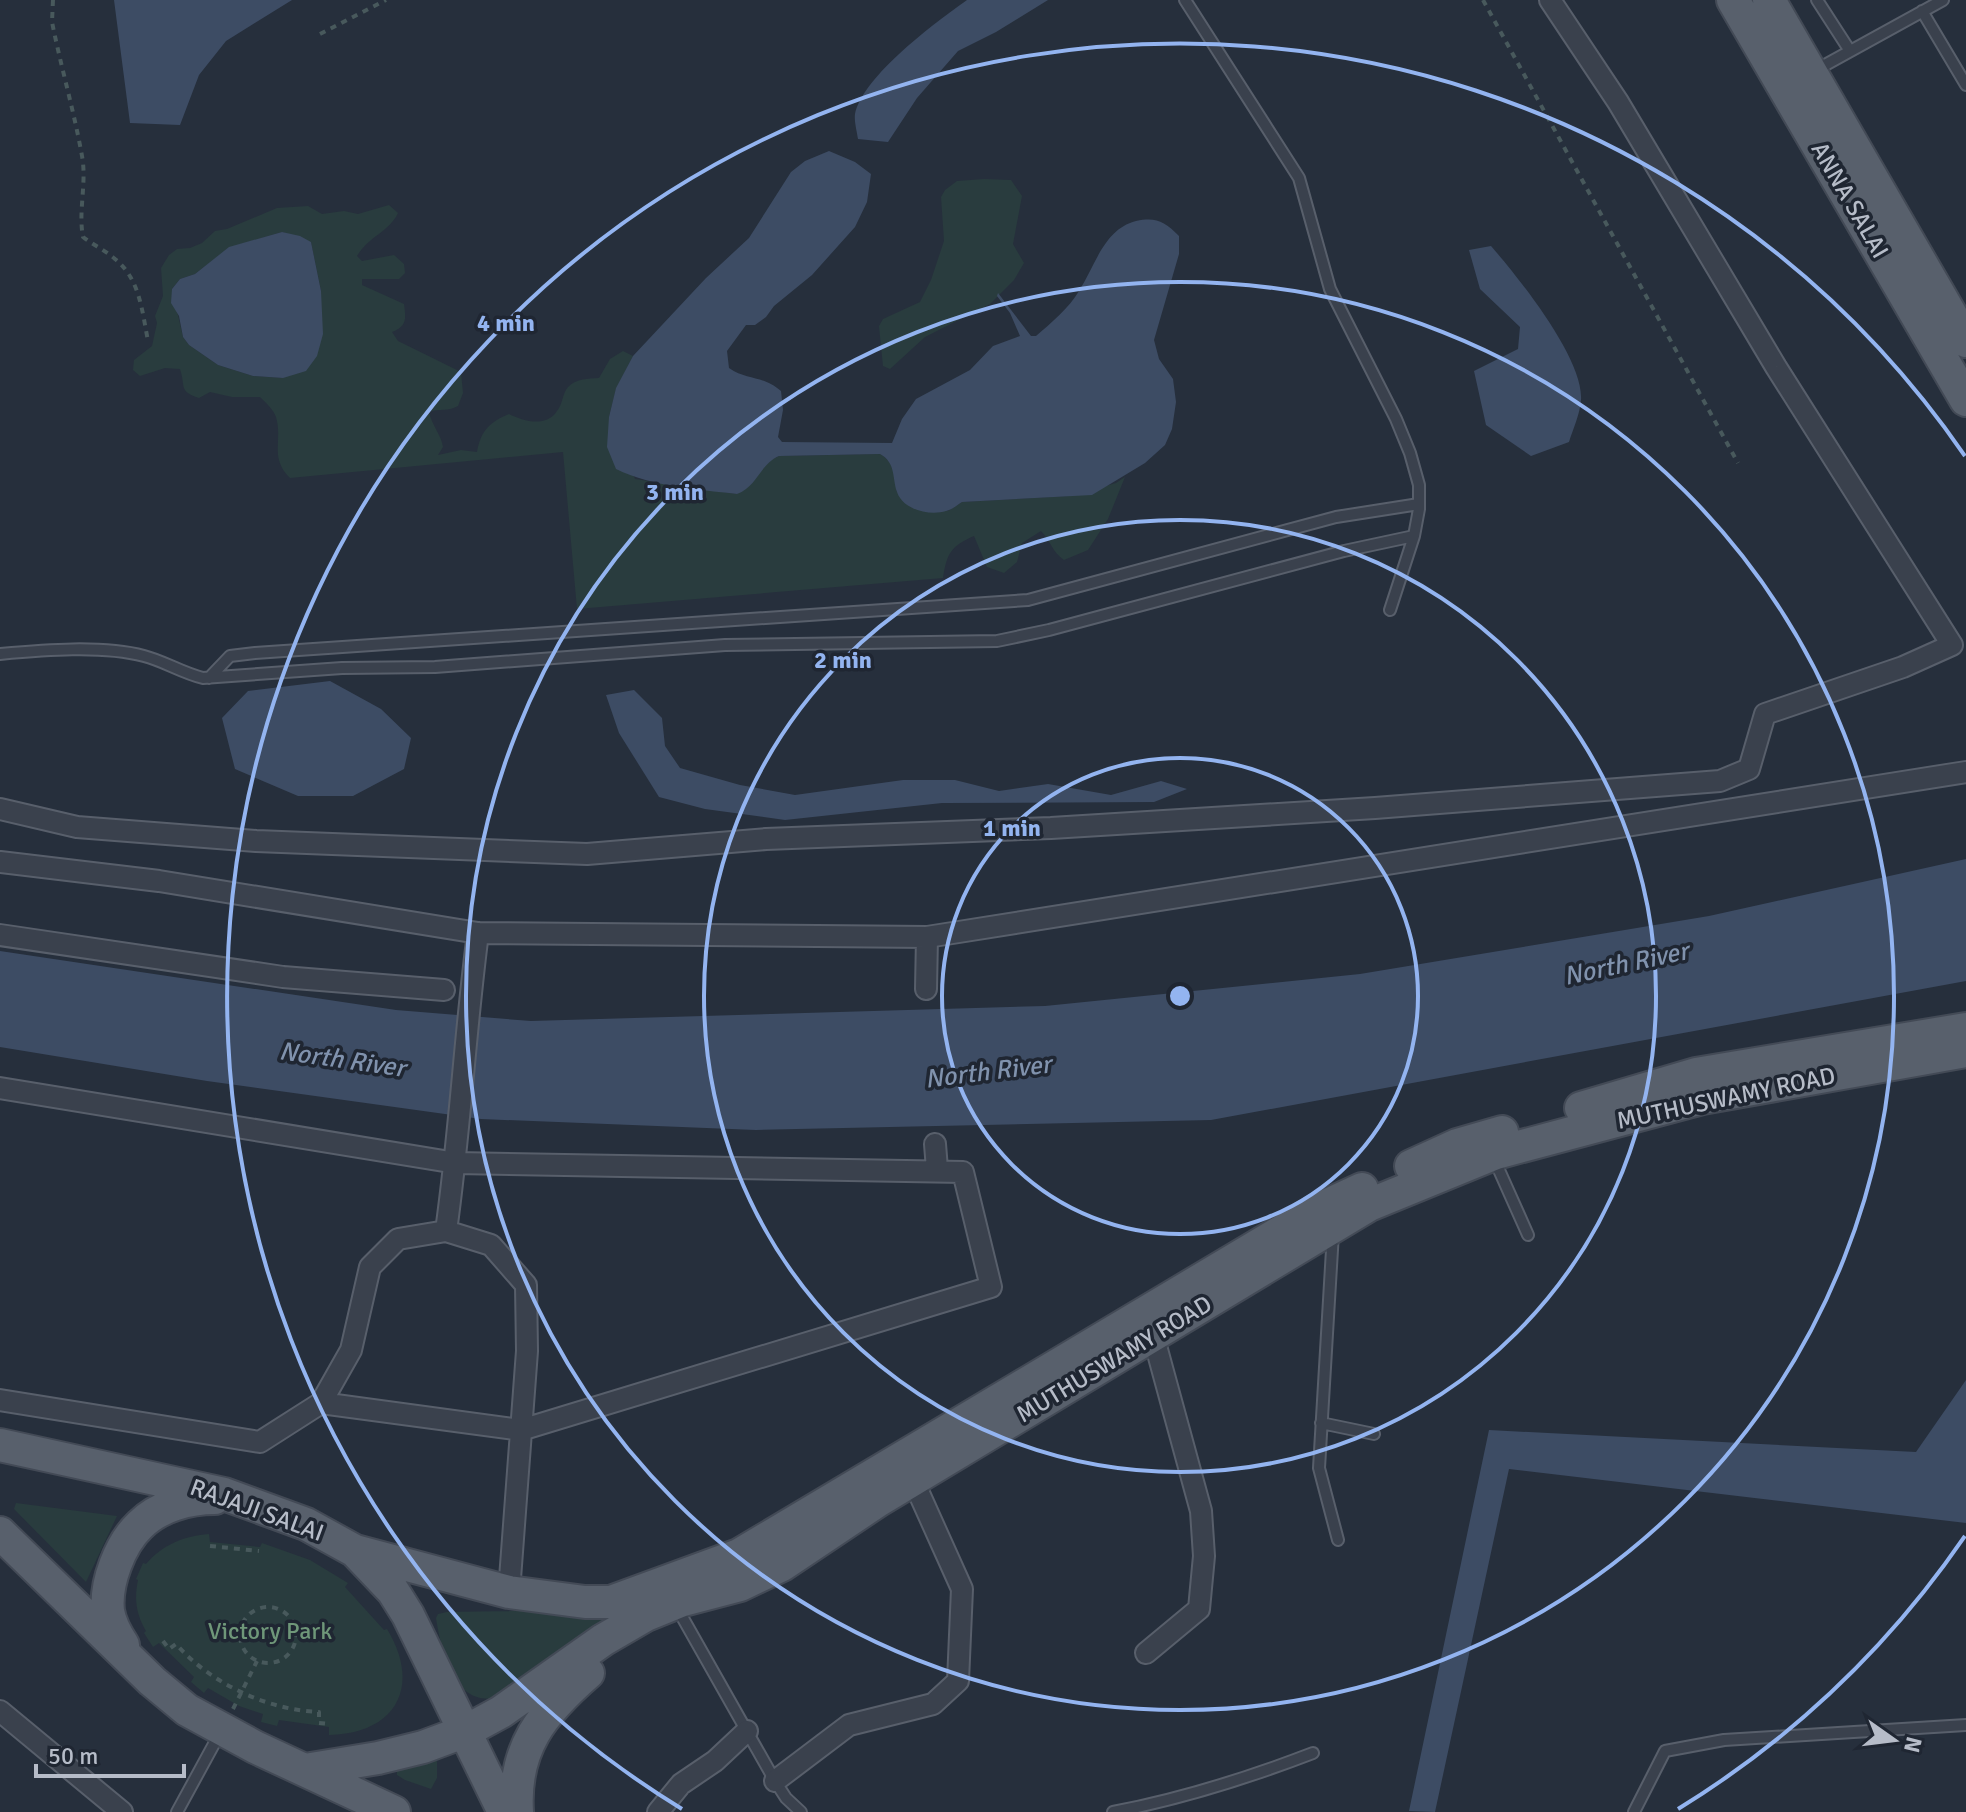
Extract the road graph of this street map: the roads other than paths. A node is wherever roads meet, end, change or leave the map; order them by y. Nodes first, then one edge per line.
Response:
1 (1185, 0) edge
2 (1550, 0) edge
3 (1733, 0) edge
4 (1769, 0) edge
5 (1817, 0) edge
6 (1943, 0) edge
7 (1922, 11) junction
8 (1850, 51) junction
9 (1811, 73) junction
10 (1966, 85) edge
11 (1966, 341) edge
12 (1966, 400) edge
13 (1419, 504) junction
14 (1414, 536) junction
15 (1390, 610) dead end
16 (0, 654) edge
17 (209, 678) junction
18 (1966, 772) edge
19 (0, 809) edge
20 (0, 862) edge
21 (478, 933) junction
22 (0, 935) edge
23 (927, 937) junction
24 (926, 989) dead end
25 (444, 990) dead end
26 (1966, 1029) edge
27 (1966, 1051) edge
28 (0, 1088) edge
29 (935, 1144) dead end
30 (1494, 1144) junction
31 (456, 1163) junction
32 (937, 1169) junction
33 (1333, 1227) junction
34 (446, 1231) junction
35 (1528, 1235) dead end
36 (1153, 1335) junction
37 (0, 1400) edge
38 (321, 1403) junction
39 (1321, 1423) junction
40 (521, 1430) junction
41 (1374, 1434) dead end
42 (0, 1445) edge
43 (913, 1480) junction
44 (237, 1499) junction
45 (0, 1533) edge
46 (1338, 1540) dead end
47 (355, 1551) junction
48 (509, 1592) junction
49 (674, 1604) junction
50 (1146, 1653) dead end
51 (135, 1665) junction
52 (0, 1711) edge
53 (226, 1722) junction
54 (1966, 1725) edge
55 (466, 1731) junction
56 (747, 1731) junction
57 (1313, 1753) dead end
58 (305, 1770) junction
59 (775, 1781) junction
60 (377, 1808) edge
61 (1129, 1811) edge
62 (122, 1812) edge
63 (177, 1812) edge
64 (504, 1812) edge
65 (517, 1812) edge
66 (658, 1812) edge
67 (801, 1812) edge
68 (1113, 1812) edge
69 (1634, 1812) edge

1 - 13 lane
2 - 19 street
3 - 12 main road, ANNA SALAI
4 - 9 main road, ANNA SALAI
5 - 8 lane
6 - 7 lane
7 - 8 lane
7 - 10 lane
8 - 9 lane
9 - 11 main road, ANNA SALAI
13 - 14 lane
13 - 17 lane
14 - 15 lane
14 - 17 lane
16 - 17 lane
18 - 23 street
20 - 21 street
21 - 23 street
21 - 31 street
22 - 25 street
23 - 24 street
26 - 30 main road, MUTHUSWAMY ROAD
27 - 30 main road, MUTHUSWAMY ROAD
28 - 31 street
29 - 32 street
30 - 33 main road, MUTHUSWAMY ROAD
30 - 35 lane
30 - 48 main road, MUTHUSWAMY ROAD
31 - 32 street
31 - 34 street
32 - 40 street
33 - 36 main road, MUTHUSWAMY ROAD
33 - 39 lane
34 - 38 street
34 - 40 street
36 - 43 main road, MUTHUSWAMY ROAD
36 - 50 street
37 - 38 street
38 - 40 street
39 - 41 lane
39 - 46 lane
40 - 48 street
42 - 44 main road, RAJAJI SALAI
43 - 49 main road, MUTHUSWAMY ROAD
43 - 59 street
44 - 47 main road, RAJAJI SALAI
44 - 51 main road
45 - 51 main road
47 - 48 main road, MUTHUSWAMY ROAD
47 - 55 main road, RAJAJI SALAI
49 - 55 main road, MUTHUSWAMY ROAD
49 - 56 lane
49 - 65 main road
51 - 53 main road
52 - 62 street
53 - 58 main road
53 - 63 lane
54 - 69 lane
55 - 58 main road, MUTHUSWAMY ROAD
55 - 64 main road, RAJAJI SALAI
56 - 59 lane
56 - 66 street
57 - 61 lane
58 - 60 main road
59 - 67 lane
61 - 68 lane

